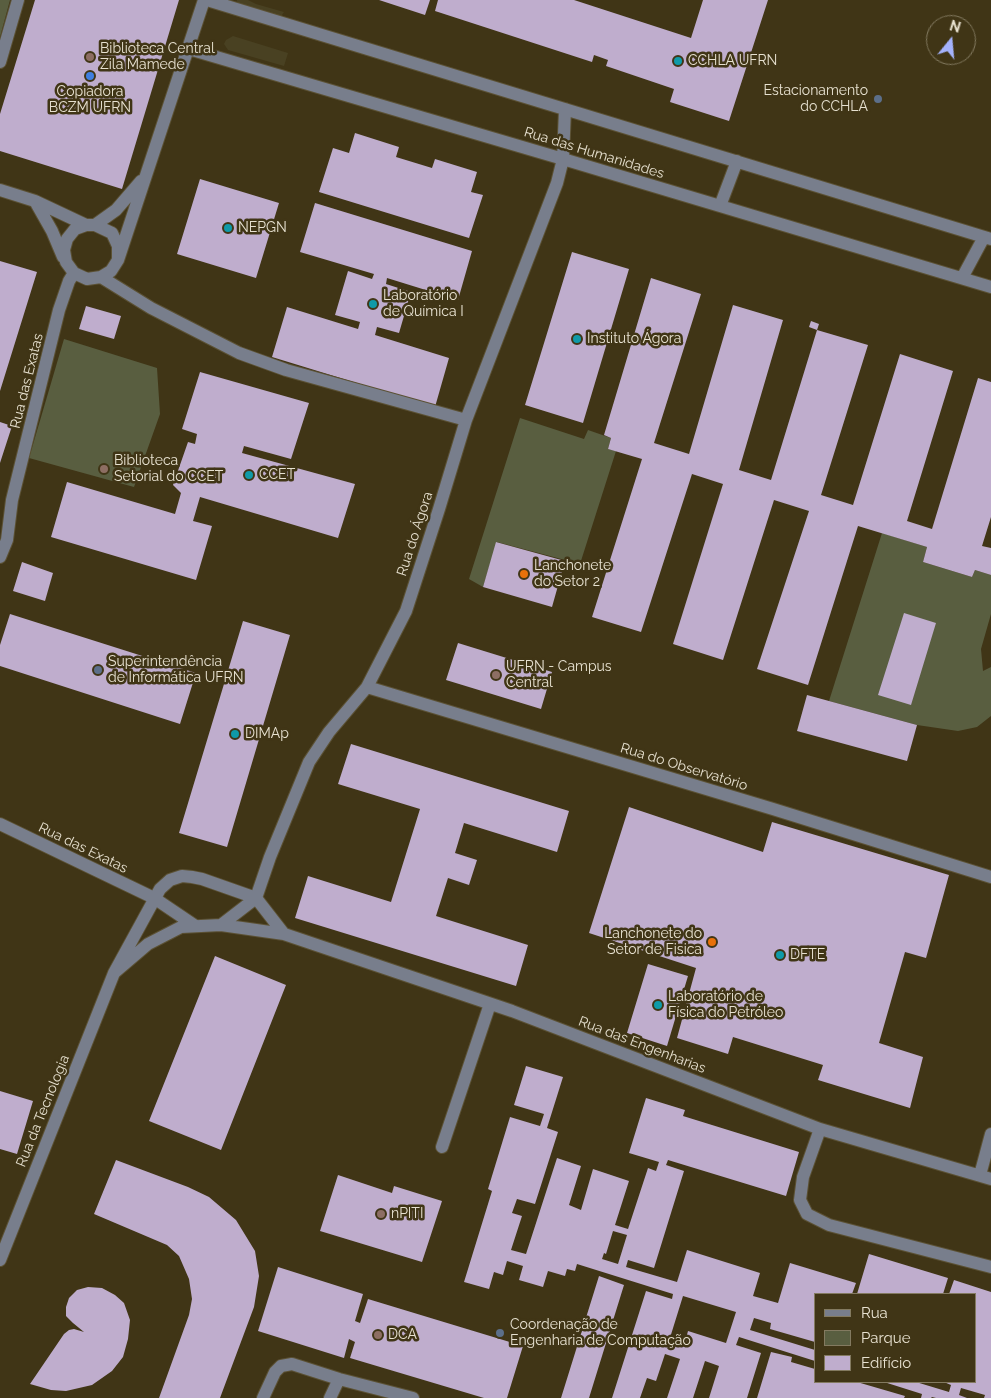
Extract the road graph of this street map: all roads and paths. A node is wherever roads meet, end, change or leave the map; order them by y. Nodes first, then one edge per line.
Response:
1 (18, 0) edge
2 (206, 0) edge
3 (189, 49) junction
4 (0, 62) edge
5 (565, 109) junction
6 (562, 158) junction
7 (737, 161) junction
8 (146, 175) junction
9 (0, 190) edge
10 (35, 201) junction
11 (720, 206) junction
12 (90, 225) junction
13 (988, 238) edge
14 (118, 260) junction
15 (66, 262) junction
16 (74, 273) junction
17 (101, 278) junction
18 (962, 278) junction
19 (991, 287) edge
20 (466, 420) junction
21 (0, 557) edge
22 (367, 687) junction
23 (0, 824) edge
24 (991, 878) edge
25 (154, 898) junction
26 (256, 898) junction
27 (221, 924) junction
28 (194, 926) junction
29 (284, 934) junction
30 (114, 973) junction
31 (490, 1004) junction
32 (820, 1129) junction
33 (991, 1134) edge
34 (442, 1147) dead end
35 (986, 1177) edge
36 (0, 1260) edge
37 (991, 1267) edge
38 (339, 1379) junction
39 (263, 1398) edge
40 (330, 1398) edge
41 (413, 1398) edge

1 - 4 lane
2 - 3 lane
2 - 5 lane
3 - 6 lane, Rua das Humanidades
3 - 8 lane
5 - 6 lane, Rua do Ágora
5 - 7 lane
6 - 11 lane, Rua das Humanidades
6 - 20 lane, Rua do Ágora
7 - 11 lane
7 - 13 lane
8 - 12 lane
8 - 14 lane
9 - 10 lane
10 - 12 lane
10 - 15 lane
11 - 18 lane, Rua das Humanidades
12 - 14 lane
12 - 15 lane
13 - 18 lane
14 - 17 lane
15 - 16 lane
16 - 17 lane
16 - 21 lane, Rua das Exatas
17 - 20 lane
18 - 19 lane, Rua das Humanidades
20 - 22 lane, Rua do Ágora
22 - 24 lane, Rua do Observatório
22 - 26 lane, Rua do Ágora
23 - 25 lane, Rua das Exatas
25 - 26 lane, Rua da Tecnologia
25 - 28 lane, Rua das Exatas
25 - 30 lane, Rua da Tecnologia
26 - 27 lane
26 - 29 lane
27 - 28 lane, Rua da Tecnologia
27 - 29 lane, Rua das Engenharias
28 - 30 lane, Rua da Tecnologia
29 - 31 lane, Rua das Engenharias
30 - 36 lane, Rua da Tecnologia
31 - 32 lane, Rua das Engenharias
31 - 34 lane
32 - 35 lane, Rua das Engenharias
32 - 37 lane
33 - 35 lane
38 - 39 lane
38 - 40 lane
38 - 41 lane

